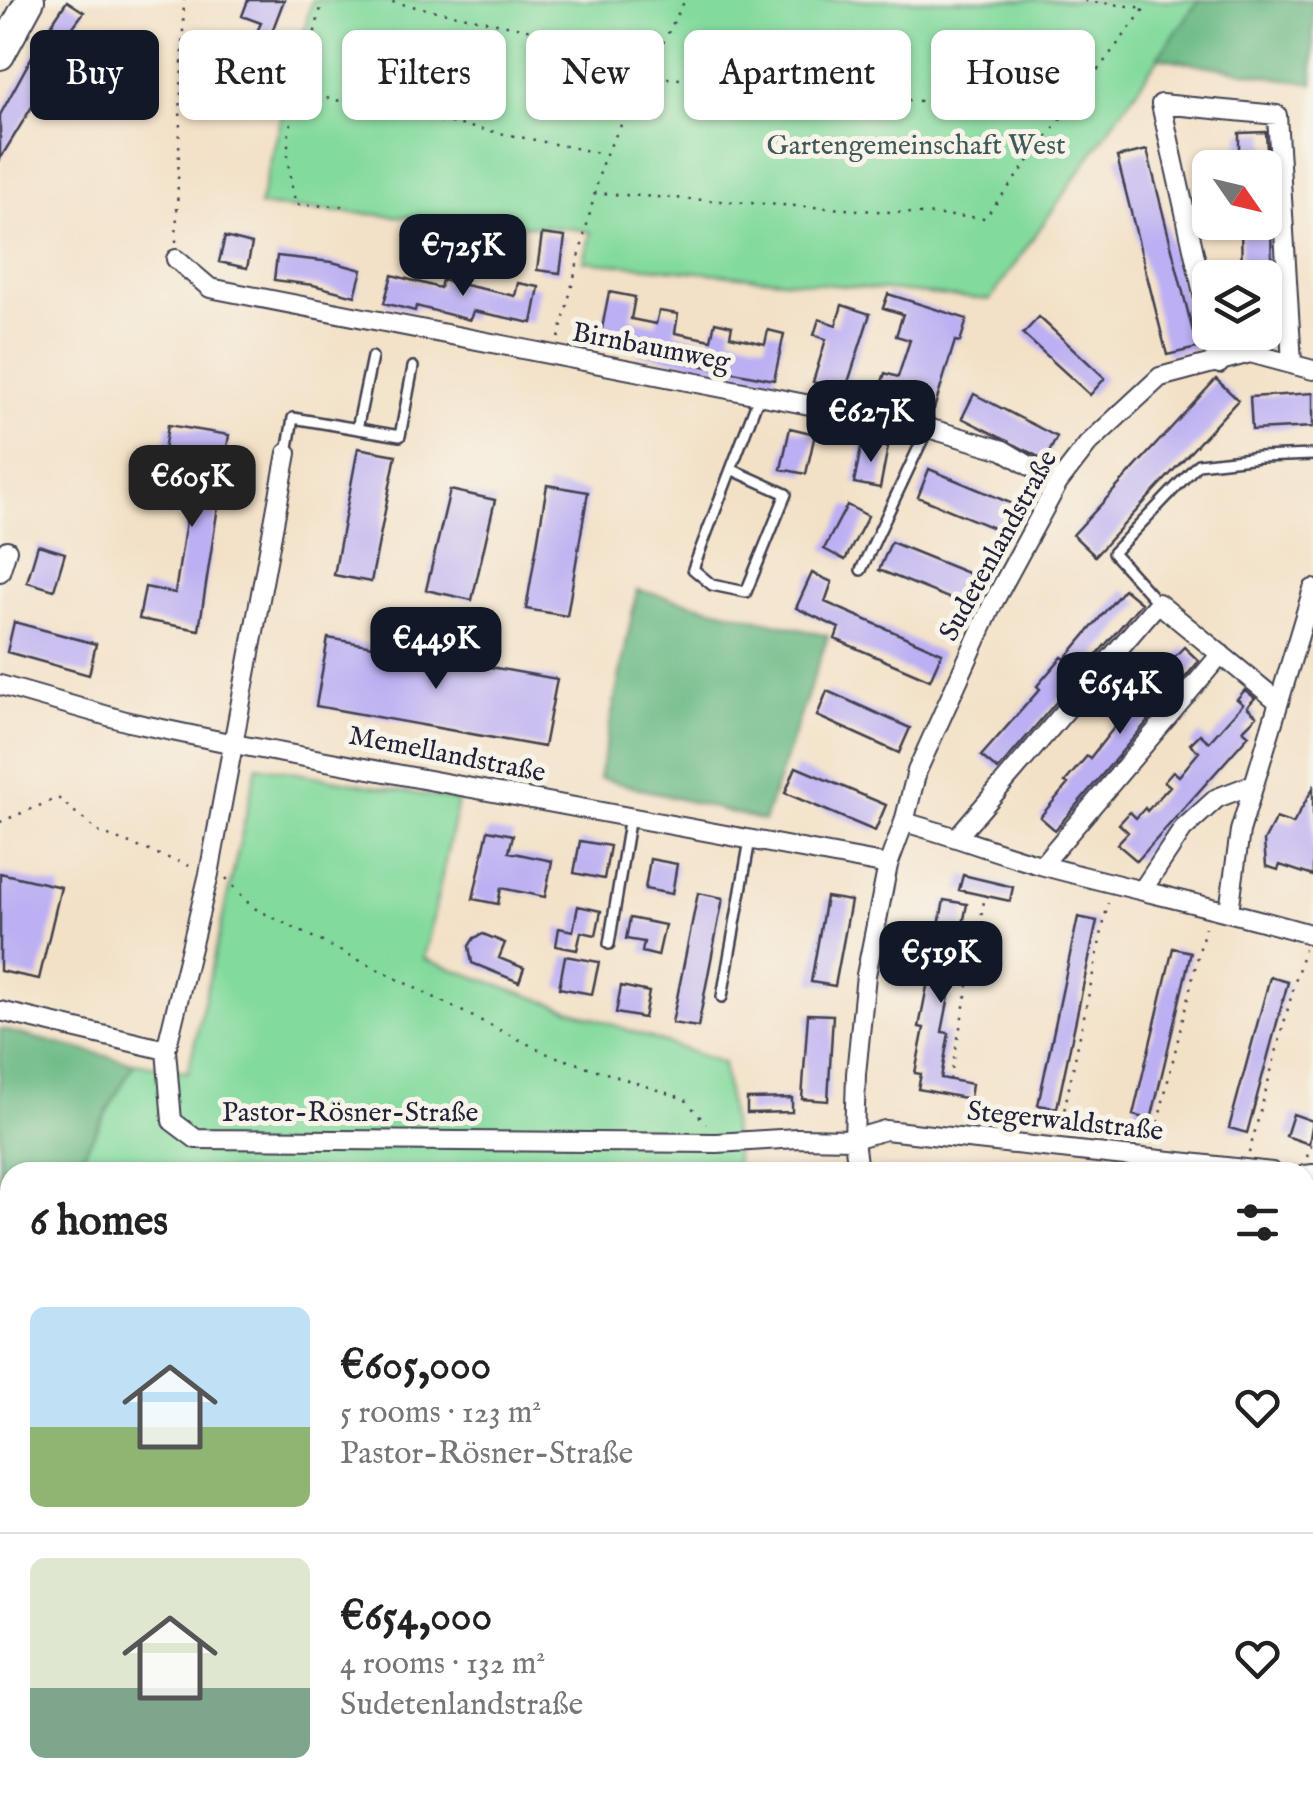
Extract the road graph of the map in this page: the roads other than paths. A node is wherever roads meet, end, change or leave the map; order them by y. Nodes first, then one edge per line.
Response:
1 (30, 0) edge
2 (0, 54) edge
3 (176, 258) road end
4 (1196, 260) edge
5 (1215, 350) edge
6 (372, 356) dead end
7 (1292, 363) junction
8 (1218, 364) junction
9 (413, 367) dead end
10 (1313, 370) edge
11 (759, 396) junction
12 (928, 428) junction
13 (357, 429) junction
14 (287, 453) joint
15 (1313, 455) edge
16 (733, 470) junction
17 (1058, 483) junction
18 (7, 550) dead end
19 (861, 570) dead end
20 (0, 572) edge
21 (1313, 589) edge
22 (1158, 603) junction
23 (1221, 654) junction
24 (0, 685) edge
25 (1279, 702) junction
26 (234, 744) junction
27 (1254, 784) junction
28 (630, 816) junction
29 (904, 822) junction
30 (958, 836) junction
31 (750, 840) junction
32 (888, 865) junction
33 (1042, 866) junction
34 (1144, 889) junction
35 (1229, 911) junction
36 (1310, 934) edge
37 (609, 944) dead end
38 (722, 997) dead end
39 (0, 1012) edge
40 (166, 1050) junction
41 (854, 1139) junction
42 (857, 1162) edge
43 (1184, 1162) edge

1 - 2 main road
3 - 11 street, Birnbaumweg
4 - 7 street
5 - 8 street
6 - 13 lane
7 - 8 street, Sudetenlandstraße
7 - 10 street, Sudetenlandstraße
8 - 17 street, Sudetenlandstraße
9 - 13 lane
11 - 12 street, Birnbaumweg
11 - 16 lane
12 - 17 street, Birnbaumweg
12 - 19 lane
13 - 14 lane
14 - 26 street, Pastor-Rösner-Straße
15 - 22 lane
16 - 16 lane
17 - 29 street, Sudetenlandstraße
18 - 20 street
21 - 25 street
22 - 23 street
22 - 30 street
23 - 25 street
23 - 33 street
24 - 26 street, Memellandstraße
25 - 27 street
26 - 28 street, Memellandstraße
26 - 40 street, Pastor-Rösner-Straße
27 - 34 street
27 - 35 street
28 - 31 street, Memellandstraße
28 - 37 lane
29 - 30 street
29 - 32 street, Sudetenlandstraße
30 - 33 street
31 - 32 street, Memellandstraße
31 - 38 lane
32 - 41 street, Sudetenlandstraße
33 - 34 street
34 - 35 street
35 - 36 street
39 - 40 street
40 - 41 street, Pastor-Rösner-Straße
41 - 42 street, Sudetenlandstraße
41 - 43 street, Stegerwaldstraße

